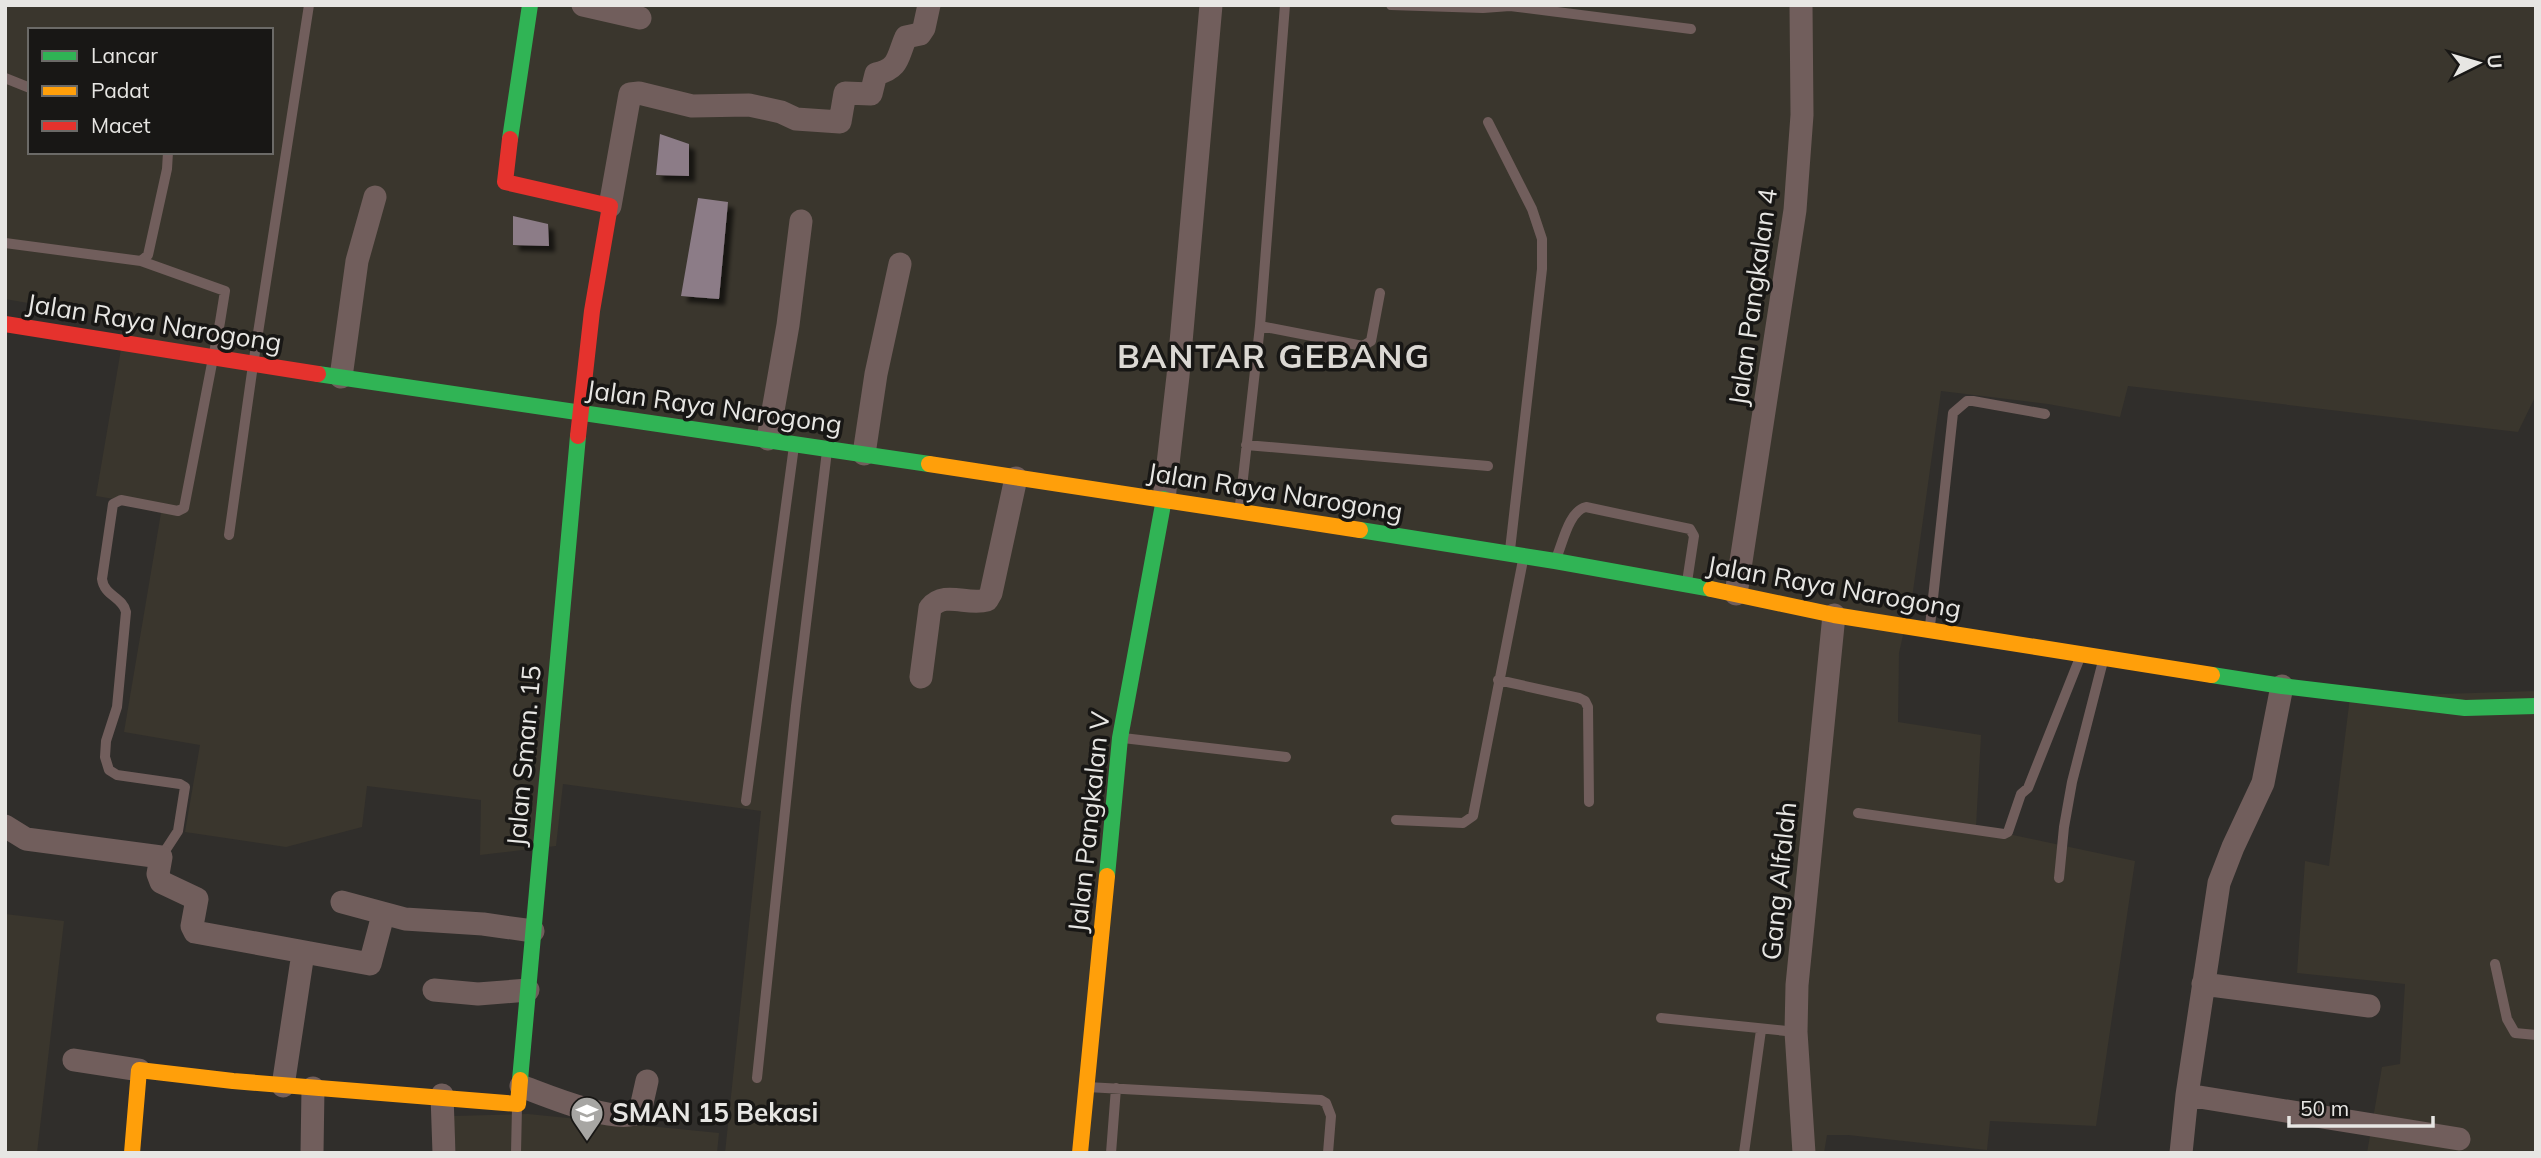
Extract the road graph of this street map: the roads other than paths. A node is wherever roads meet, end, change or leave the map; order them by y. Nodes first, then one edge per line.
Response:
1 (309, 5) edge
2 (530, 5) edge
3 (583, 5) edge
4 (929, 5) edge
5 (1211, 5) edge
6 (1285, 5) edge
7 (1391, 5) edge
8 (1801, 5) edge
9 (1483, 7) edge
10 (640, 18) dead end
11 (1691, 29) dead end
12 (5, 78) edge
13 (28, 87) edge
14 (1488, 122) dead end
15 (168, 154) edge
16 (375, 197) dead end
17 (610, 206) junction
18 (801, 221) dead end
19 (5, 243) edge
20 (141, 261) junction
21 (900, 264) dead end
22 (1380, 293) dead end
23 (5, 324) edge
24 (1260, 326) junction
25 (214, 359) junction
26 (253, 365) junction
27 (341, 377) junction
28 (580, 412) junction
29 (2045, 414) dead end
30 (768, 439) junction
31 (795, 443) junction
32 (1247, 445) junction
33 (828, 449) junction
34 (864, 454) junction
35 (1489, 466) dead end
36 (1016, 478) junction
37 (1164, 499) junction
38 (1239, 512) junction
39 (229, 535) dead end
40 (1517, 555) junction
41 (1555, 562) junction
42 (1686, 585) junction
43 (1736, 594) junction
44 (1834, 615) junction
45 (1929, 629) junction
46 (2081, 654) junction
47 (2104, 657) junction
48 (920, 677) dead end
49 (1499, 680) junction
50 (2282, 686) junction
51 (2536, 706) edge
52 (1120, 738) junction
53 (1286, 757) dead end
54 (746, 801) dead end
55 (1589, 802) dead end
56 (1858, 813) dead end
57 (1396, 820) dead end
58 (5, 826) edge
59 (161, 858) junction
60 (2059, 878) dead end
61 (342, 902) dead end
62 (383, 915) junction
63 (533, 931) junction
64 (303, 953) junction
65 (2495, 964) dead end
66 (2203, 984) junction
67 (434, 990) dead end
68 (528, 990) junction
69 (2369, 1006) dead end
70 (1661, 1017) dead end
71 (1761, 1030) junction
72 (1796, 1032) junction
73 (2536, 1035) edge
74 (74, 1060) dead end
75 (139, 1070) junction
76 (757, 1078) dead end
77 (647, 1081) dead end
78 (283, 1086) junction
79 (1086, 1087) junction
80 (313, 1088) junction
81 (1116, 1088) junction
82 (442, 1095) junction
83 (519, 1095) junction
84 (2187, 1095) junction
85 (2459, 1139) dead end
86 (132, 1153) edge
87 (312, 1153) edge
88 (444, 1153) edge
89 (516, 1153) edge
90 (1080, 1153) edge
91 (1111, 1153) edge
92 (1328, 1153) edge
93 (1744, 1153) edge
94 (1804, 1153) edge
95 (2181, 1153) edge

1 - 26 lane
2 - 17 main road
3 - 10 street
4 - 17 street
5 - 37 street
6 - 24 lane
7 - 9 lane
8 - 43 street, Jalan Pangkalan 4
9 - 11 lane
12 - 13 lane
14 - 40 lane
15 - 20 lane
16 - 27 street
17 - 28 main road, Jalan Sman. 15
18 - 30 street
19 - 20 lane
20 - 25 lane
21 - 34 street
22 - 24 lane
23 - 25 main road, Jalan Raya Narogong
24 - 32 lane
25 - 26 main road, Jalan Raya Narogong
25 - 59 lane
26 - 27 main road, Jalan Raya Narogong
26 - 39 lane
27 - 28 main road, Jalan Raya Narogong
28 - 30 main road, Jalan Raya Narogong
28 - 63 main road, Jalan Sman. 15
29 - 45 lane
30 - 31 main road, Jalan Raya Narogong
31 - 33 main road, Jalan Raya Narogong
31 - 54 lane
32 - 35 lane
32 - 38 lane
33 - 34 main road, Jalan Raya Narogong
33 - 76 lane
34 - 36 main road, Jalan Raya Narogong
36 - 37 main road, Jalan Raya Narogong
36 - 48 street
37 - 38 main road, Jalan Raya Narogong
37 - 52 main road, Jalan Pangkalan V
38 - 40 main road, Jalan Raya Narogong
40 - 41 main road, Jalan Raya Narogong
40 - 49 lane
41 - 42 main road, Jalan Raya Narogong
41 - 42 lane
42 - 43 main road, Jalan Raya Narogong
43 - 44 main road, Jalan Raya Narogong
44 - 45 main road, Jalan Raya Narogong
44 - 72 street, Gang Alfalah
45 - 46 main road, Jalan Raya Narogong
46 - 47 main road, Jalan Raya Narogong
46 - 56 lane
47 - 50 main road, Jalan Raya Narogong
47 - 60 lane
49 - 55 lane
49 - 57 lane
50 - 51 main road, Jalan Raya Narogong
50 - 66 street
52 - 53 lane
52 - 79 main road, Jalan Pangkalan V
58 - 59 street
59 - 64 street
61 - 62 street
62 - 63 street
62 - 64 street
63 - 68 main road, Jalan Sman. 15
64 - 78 street
65 - 73 lane
66 - 69 street
66 - 84 street
67 - 68 street
68 - 83 main road, Jalan Sman. 15
70 - 71 lane
71 - 72 lane
71 - 93 lane
72 - 94 street, Gang Alfalah
74 - 75 street
75 - 78 main road
75 - 86 main road
77 - 83 street
78 - 80 main road
79 - 81 lane
79 - 90 main road, Jalan Pangkalan V
80 - 82 main road
80 - 87 street
81 - 91 lane
81 - 92 lane
82 - 83 main road
82 - 88 street
83 - 89 lane
84 - 85 street
84 - 95 street

